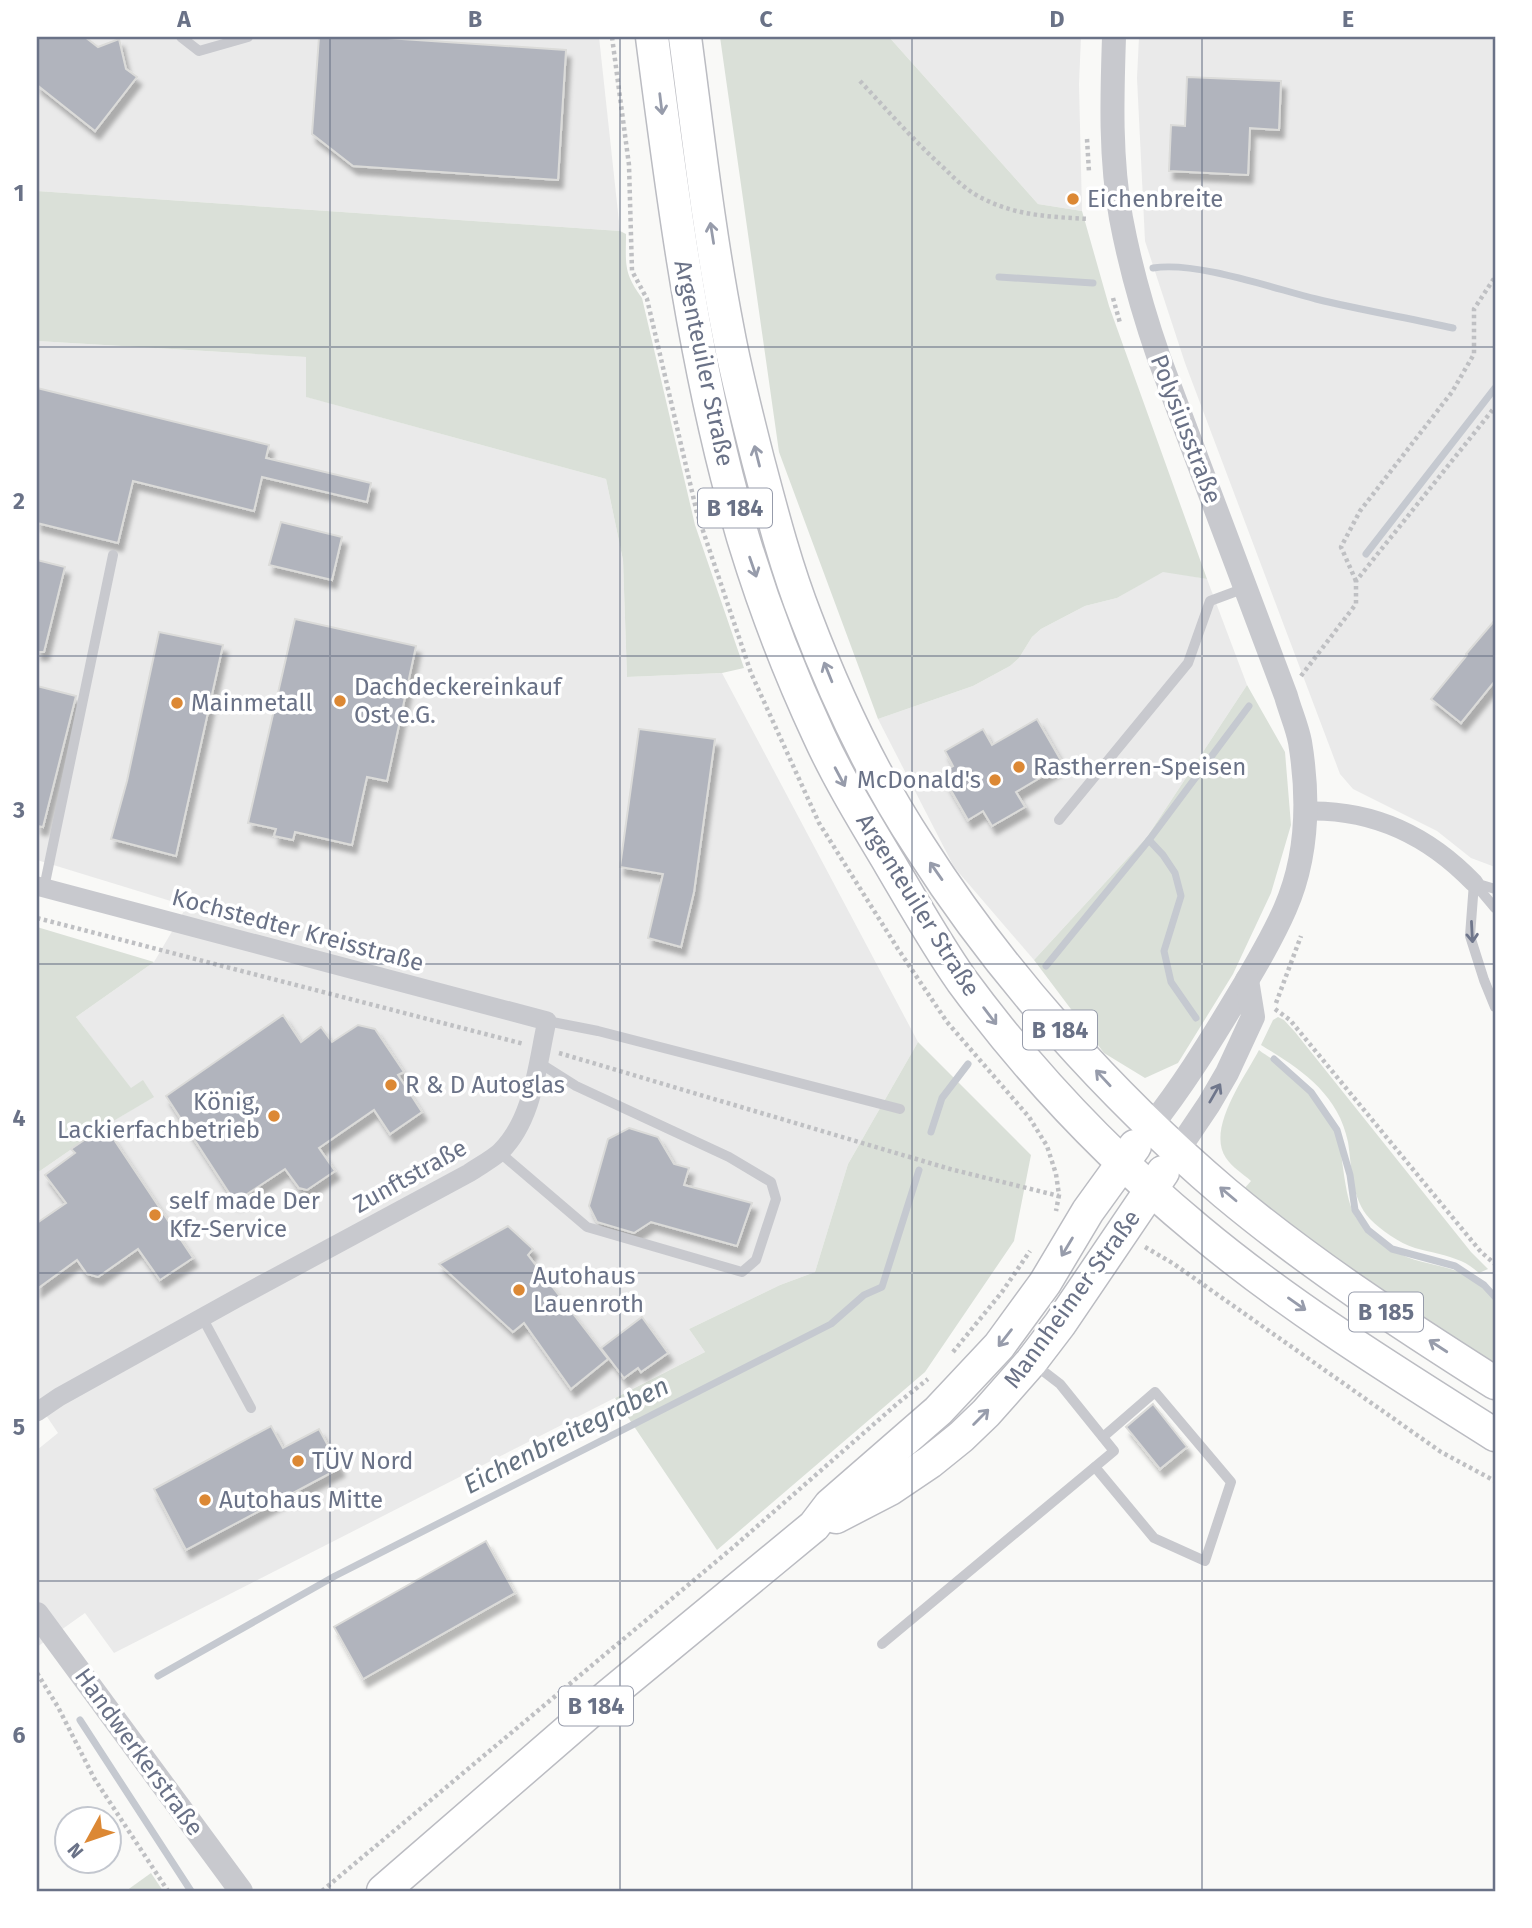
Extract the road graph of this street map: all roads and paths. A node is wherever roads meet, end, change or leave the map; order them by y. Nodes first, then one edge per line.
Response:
1 (181, 37) edge
2 (248, 37) edge
3 (652, 37) edge
4 (685, 37) edge
5 (1114, 37) edge
6 (860, 81) dead end
7 (1089, 219) dead end
8 (1495, 276) edge
9 (1495, 407) edge
10 (113, 555) dead end
11 (1356, 582) junction
12 (1245, 587) junction
13 (1286, 696) junction
14 (1306, 811) junction
15 (1059, 820) dead end
16 (1474, 883) junction
17 (40, 887) edge
18 (1495, 889) edge
19 (1495, 908) edge
20 (37, 918) edge
21 (1248, 980) junction
22 (1495, 1007) edge
23 (1274, 1008) dead end
24 (547, 1021) junction
25 (539, 1055) junction
26 (900, 1109) dead end
27 (1151, 1126) junction
28 (1178, 1150) junction
29 (499, 1152) junction
30 (1122, 1162) junction
31 (1152, 1190) junction
32 (1050, 1221) dead end
33 (1030, 1250) dead end
34 (1174, 1264) dead end
35 (1495, 1264) edge
36 (202, 1317) junction
37 (952, 1353) dead end
38 (1031, 1362) junction
39 (936, 1373) dead end
40 (1495, 1383) edge
41 (251, 1408) dead end
42 (37, 1412) edge
43 (1495, 1435) edge
44 (1103, 1437) junction
45 (1095, 1467) junction
46 (1495, 1481) edge
47 (814, 1526) junction
48 (37, 1614) edge
49 (882, 1644) dead end
50 (37, 1673) edge
51 (168, 1891) edge
52 (241, 1891) edge
53 (322, 1891) edge
54 (383, 1891) edge

1 - 2 lane
3 -> 30 main road, Argenteuiler Straße / B 184
27 -> 4 main road, Argenteuiler Straße / B 184
5 - 12 street, Polysiusstraße
6 - 7 path
8 - 11 path
9 - 11 path
10 - 17 lane
11 - 13 path
12 - 13 street, Polysiusstraße
12 - 15 lane
13 - 14 street, Polysiusstraße
14 - 16 street
14 - 21 street, Polysiusstraße
16 - 18 lane
16 - 19 lane
16 -> 22 lane
17 - 24 street, Kochstedter Kreisstraße
20 - 25 path
21 - 27 street, Polysiusstraße
28 -> 21 street
23 - 35 path
24 - 25 street, Zunftstraße
24 - 26 lane
25 - 29 street, Zunftstraße
25 - 29 lane
25 - 32 path
27 - 28 main road, Argenteuiler Straße / B 184
27 - 30 main road, Mannheimer Straße / B 184
28 - 31 main road, Mannheimer Straße / B 184
40 -> 28 main road, Argenteuiler Straße / B 185
29 - 36 street, Zunftstraße
30 - 31 main road, Argenteuiler Straße / B 184
30 -> 47 main road, Mannheimer Straße / B 184
31 - 38 main road, Mannheimer Straße / B 184
31 -> 43 main road, Argenteuiler Straße / B 185
33 - 37 path
34 - 46 path
36 - 41 lane
36 - 42 street, Zunftstraße
38 - 44 lane
47 -> 38 main road, Mannheimer Straße / B 184
39 - 53 path
44 - 45 lane
44 - 45 lane
45 - 49 lane
47 - 54 main road, Mannheimer Straße / B 184
48 - 52 street, Handwerkerstraße
50 - 51 path

